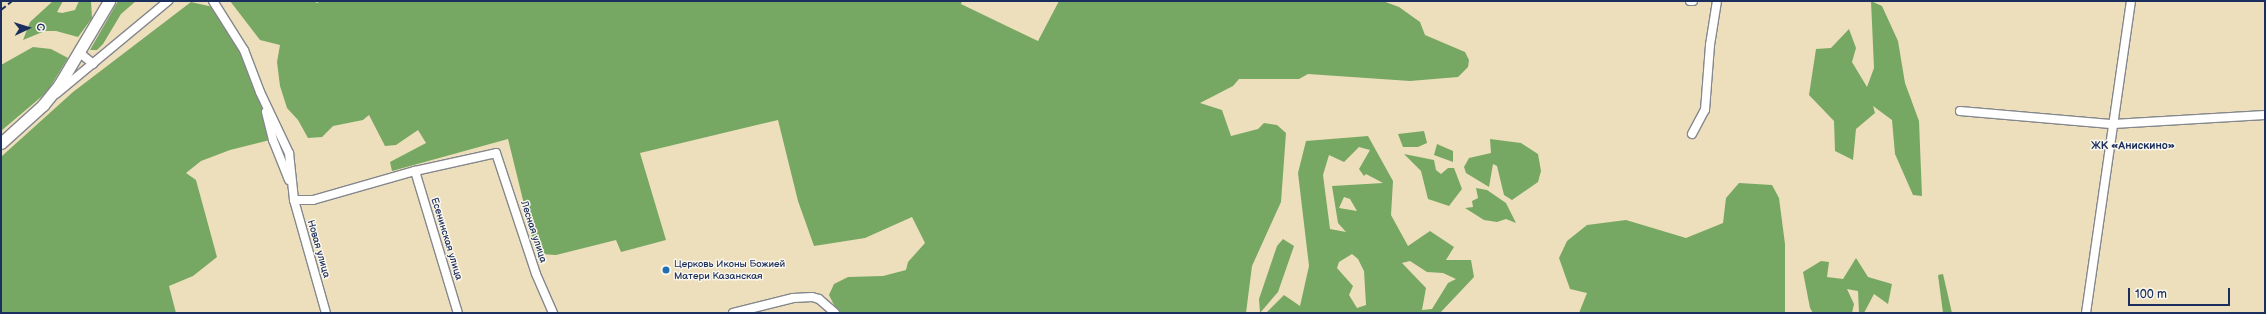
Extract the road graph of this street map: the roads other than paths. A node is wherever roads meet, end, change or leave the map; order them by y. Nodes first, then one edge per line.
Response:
1 (109, 1) edge
2 (168, 1) edge
3 (213, 1) edge
4 (1690, 1) edge
5 (1693, 1) edge
6 (1717, 1) edge
7 (2131, 1) edge
8 (80, 53) junction
9 (93, 64) junction
10 (43, 105) junction
11 (1960, 111) dead end
12 (2265, 115) edge
13 (2112, 124) junction
14 (1692, 134) dead end
15 (1, 143) edge
16 (415, 171) junction
17 (294, 200) junction
18 (326, 313) edge
19 (458, 313) edge
20 (554, 313) edge
21 (733, 313) edge
22 (835, 313) edge
23 (2086, 313) edge

1 - 8 street
2 - 9 street
3 - 17 street, Новая улица
4 - 5 street
6 - 14 street
7 - 13 street
8 - 9 street
8 - 10 street
9 - 10 street
10 - 15 street
11 - 13 street
12 - 13 street
13 - 23 street
16 - 17 street
16 - 19 street, Есенинская улица
16 - 20 street, Лесная улица
17 - 18 street, Новая улица
21 - 22 street

